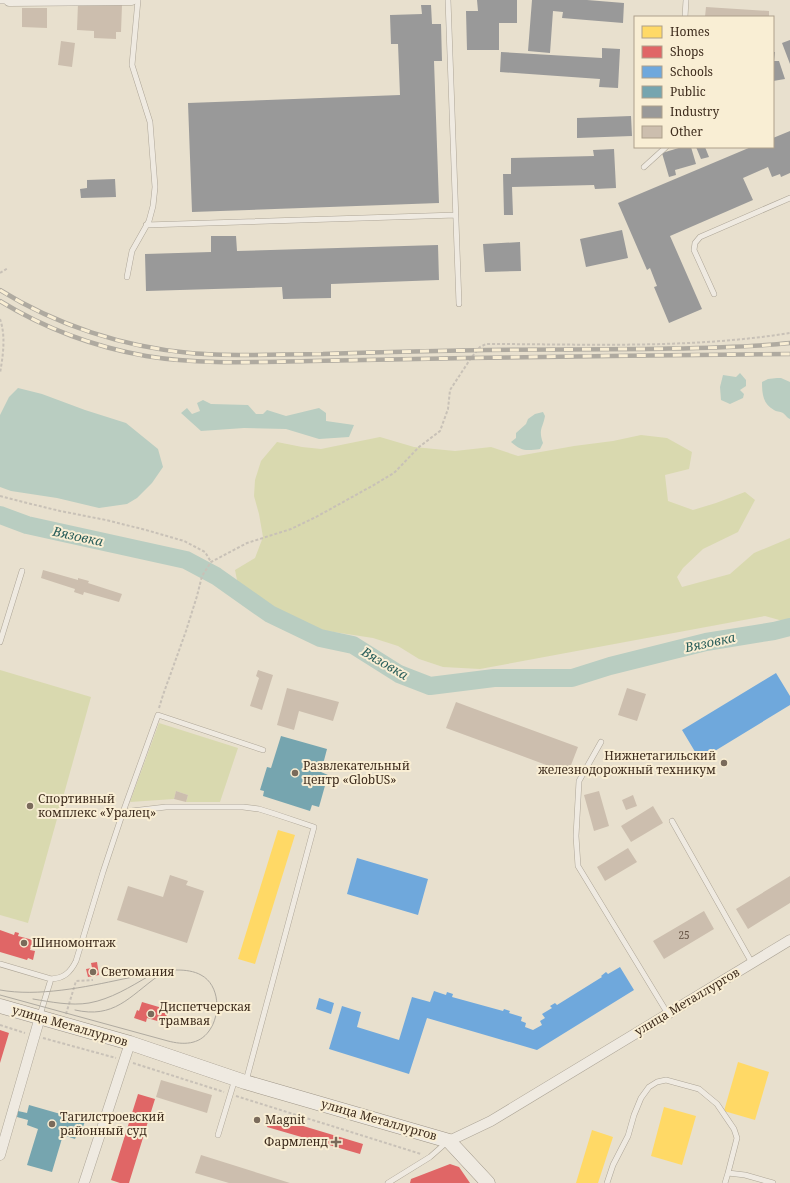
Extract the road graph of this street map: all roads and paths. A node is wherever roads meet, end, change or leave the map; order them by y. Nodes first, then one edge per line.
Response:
1 (132, 0) edge
2 (138, 0) edge
3 (448, 0) edge
4 (686, 0) edge
5 (6, 1) edge
6 (685, 16) edge
7 (665, 148) edge
8 (644, 167) dead end
9 (790, 198) edge
10 (456, 215) junction
11 (146, 225) junction
12 (8, 268) dead end
13 (0, 273) edge
14 (128, 277) dead end
15 (714, 294) dead end
16 (459, 304) dead end
17 (0, 319) edge
18 (790, 333) edge
19 (0, 366) edge
20 (0, 373) edge
21 (0, 496) edge
22 (211, 562) junction
23 (22, 571) dead end
24 (0, 642) edge
25 (158, 715) junction
26 (601, 742) dead end
27 (263, 750) dead end
28 (123, 812) junction
29 (672, 821) dead end
30 (790, 940) edge
31 (752, 963) junction
32 (0, 964) edge
33 (51, 979) junction
34 (93, 980) dead end
35 (0, 1006) edge
36 (668, 1014) junction
37 (40, 1017) junction
38 (64, 1024) junction
39 (0, 1025) edge
40 (34, 1035) junction
41 (58, 1042) junction
42 (130, 1043) junction
43 (124, 1060) junction
44 (240, 1080) junction
45 (230, 1094) junction
46 (218, 1135) dead end
47 (449, 1141) junction
48 (0, 1155) edge
49 (430, 1157) junction
50 (728, 1173) junction
51 (84, 1183) edge
52 (388, 1183) edge
53 (488, 1183) edge
54 (607, 1183) edge
55 (725, 1183) edge
56 (773, 1183) edge

1 - 5 street
2 - 11 lane
3 - 10 lane
4 - 6 lane
7 - 8 lane
9 - 15 lane
10 - 11 lane
10 - 16 lane
11 - 14 lane
12 - 13 path
17 - 19 path
18 - 22 path
19 - 20 path
21 - 22 path
22 - 25 path
23 - 24 lane
25 - 27 lane
25 - 28 lane
26 - 36 lane
28 - 33 lane
28 - 44 lane
29 - 31 lane
30 - 31 street, улица Металлургов
31 - 36 street, улица Металлургов
32 - 33 lane
33 - 37 lane
34 - 38 path
35 - 37 main road, улица Металлургов
36 - 47 street, улица Металлургов
37 - 38 main road, улица Металлургов
37 - 40 street
38 - 41 path
38 - 42 main road, улица Металлургов
39 - 40 path
40 - 41 path
40 - 48 street
41 - 43 path
42 - 43 street
42 - 44 main road, улица Металлургов
43 - 45 path
43 - 51 street
44 - 45 lane
44 - 47 main road, улица Металлургов
45 - 46 lane
45 - 49 path
47 - 49 lane
47 - 53 main road
49 - 52 lane
50 - 54 lane
50 - 55 lane
50 - 56 lane

